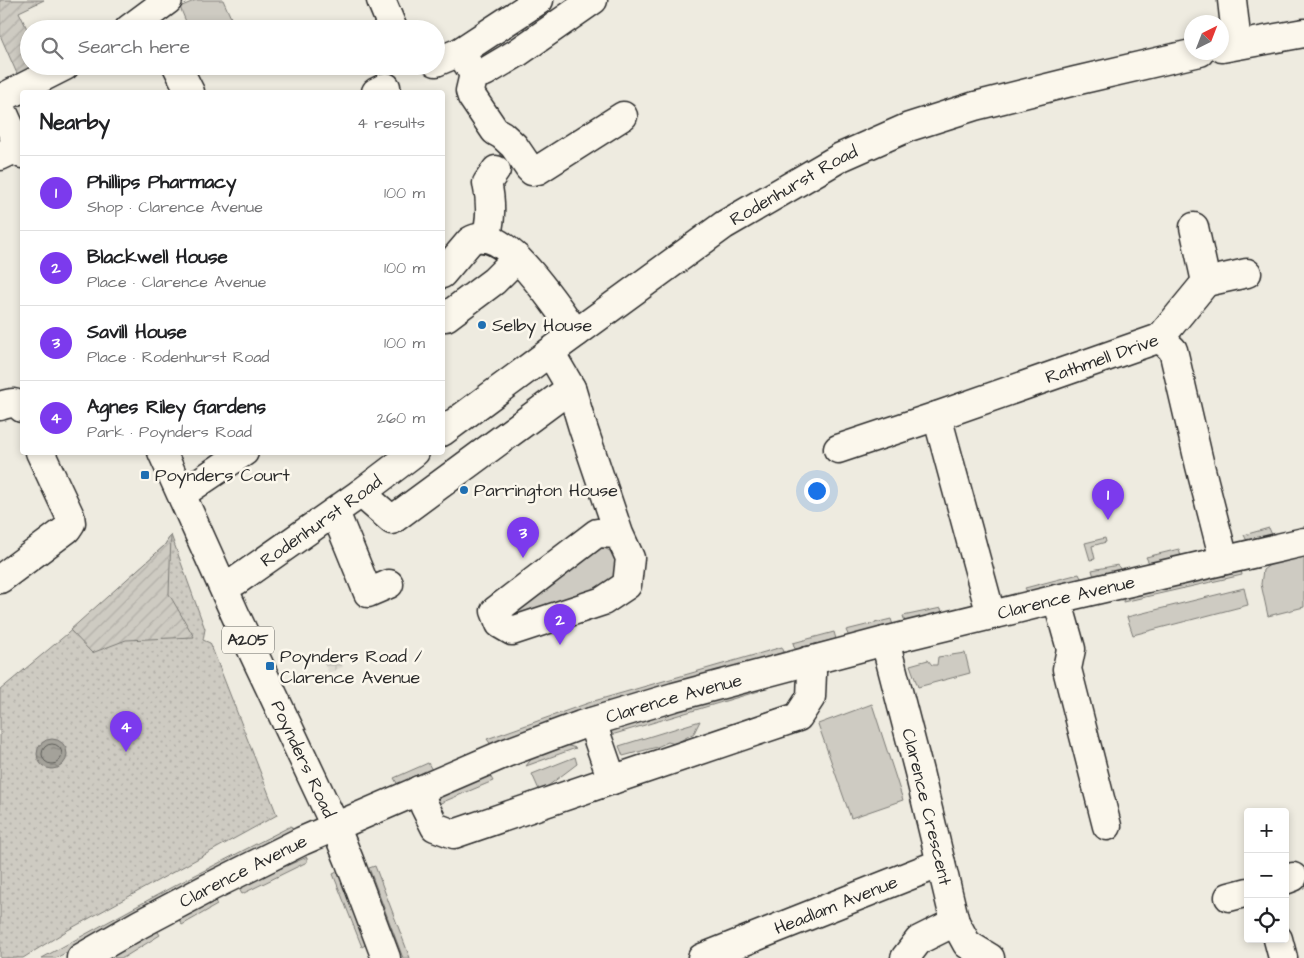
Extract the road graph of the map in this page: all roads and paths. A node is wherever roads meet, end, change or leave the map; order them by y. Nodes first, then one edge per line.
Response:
1 (381, 0) edge
2 (538, 0) edge
3 (594, 0) edge
4 (1232, 0) edge
5 (159, 14) edge
6 (147, 20) edge
7 (389, 20) edge
8 (1304, 32) edge
9 (1229, 46) edge
10 (1184, 56) edge
11 (457, 63) edge
12 (47, 75) edge
13 (182, 75) edge
14 (189, 90) edge
15 (0, 99) edge
16 (0, 105) edge
17 (623, 116) dead end
18 (14, 153) edge
19 (496, 170) dead end
20 (1194, 227) dead end
21 (485, 238) junction
22 (517, 258) junction
23 (445, 270) edge
24 (1247, 273) dead end
25 (1206, 282) junction
26 (445, 317) edge
27 (576, 333) junction
28 (1160, 338) junction
29 (550, 352) junction
30 (571, 388) junction
31 (0, 406) edge
32 (20, 406) edge
33 (937, 416) junction
34 (445, 430) edge
35 (838, 449) dead end
36 (41, 455) edge
37 (163, 455) edge
38 (240, 455) edge
39 (411, 455) edge
40 (361, 493) junction
41 (182, 494) junction
42 (334, 512) junction
43 (619, 534) junction
44 (1304, 542) edge
45 (1224, 560) junction
46 (0, 579) edge
47 (389, 584) dead end
48 (224, 588) junction
49 (1057, 599) junction
50 (990, 615) junction
51 (884, 641) junction
52 (808, 661) junction
53 (592, 722) junction
54 (612, 780) junction
55 (419, 790) junction
56 (335, 826) junction
57 (1107, 826) dead end
58 (941, 863) junction
59 (955, 922) junction
60 (1279, 943) edge
61 (81, 958) edge
62 (386, 958) edge
63 (702, 958) edge
64 (905, 958) edge
65 (990, 958) edge
66 (1282, 958) edge

1 - 7 main road
2 - 11 main road
3 - 11 main road
4 - 9 main road
5 - 6 main road
8 - 9 main road
10 - 27 main road, Rodenhurst Road
11 - 17 main road
12 - 15 main road
13 - 14 main road
16 - 18 main road
19 - 21 main road
20 - 25 main road
21 - 22 main road
21 - 23 main road
22 - 26 main road
22 - 27 main road
24 - 25 main road
25 - 28 main road
27 - 29 main road, Rodenhurst Road
28 - 33 main road, Rathmell Drive
28 - 45 main road, Rathmell Drive
29 - 30 main road
29 - 34 main road, Rodenhurst Road
30 - 40 main road
30 - 43 main road
31 - 32 main road
33 - 35 main road, Rathmell Drive
33 - 50 main road
36 - 46 main road
37 - 41 main road, Poynders Road / A205
38 - 41 main road
39 - 40 main road, Rodenhurst Road
40 - 42 main road, Rodenhurst Road
41 - 48 main road, Poynders Road / A205
42 - 47 main road
42 - 48 main road, Rodenhurst Road
43 - 43 main road
44 - 45 main road, Clarence Avenue
45 - 49 main road, Clarence Avenue
48 - 56 main road, Poynders Road / A205
49 - 50 main road, Clarence Avenue
49 - 57 main road
50 - 51 main road, Clarence Avenue
51 - 52 main road, Clarence Avenue
51 - 58 main road, Clarence Crescent
52 - 53 main road, Clarence Avenue
52 - 54 main road
53 - 54 main road
53 - 55 main road, Clarence Avenue
54 - 55 main road
55 - 56 main road, Clarence Avenue
56 - 61 main road, Clarence Avenue
56 - 62 main road, Poynders Road / A205
58 - 59 main road, Clarence Crescent
58 - 63 main road, Headlam Avenue
59 - 64 main road
59 - 65 main road, Clarence Crescent
60 - 66 main road

